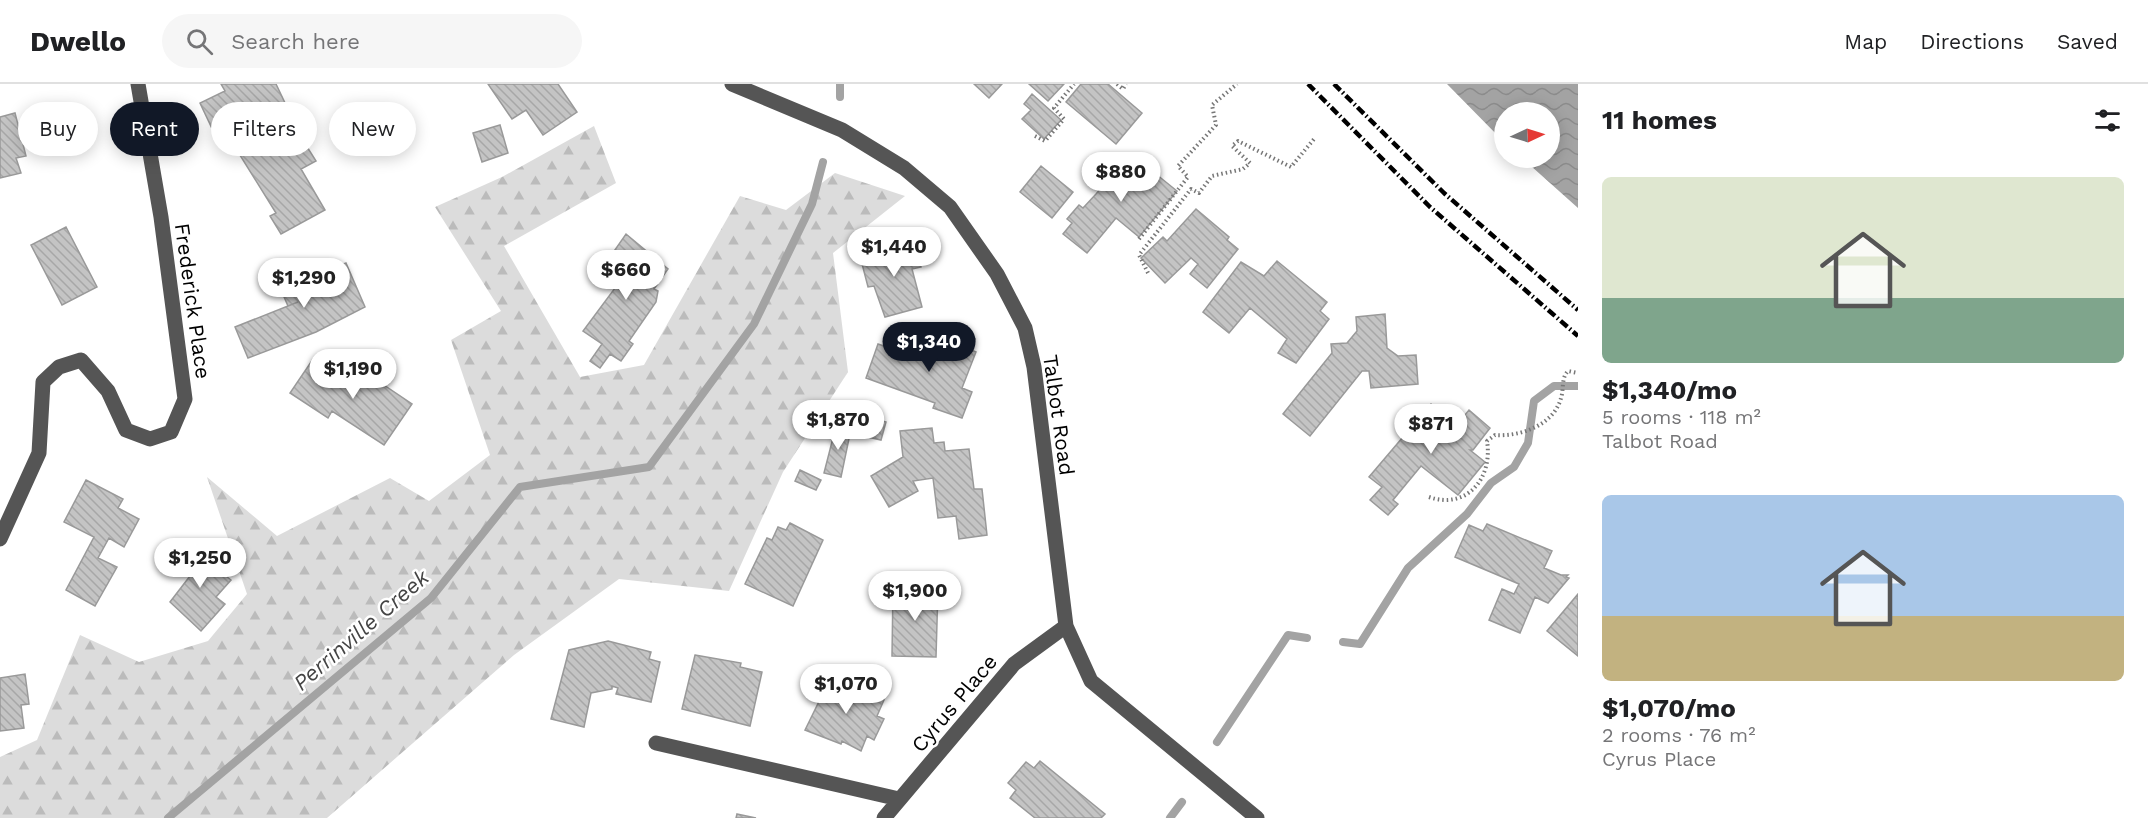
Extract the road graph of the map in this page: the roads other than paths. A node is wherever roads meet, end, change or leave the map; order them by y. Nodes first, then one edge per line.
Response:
1 (138, 84) edge
2 (732, 84) edge
3 (0, 539) edge
4 (1066, 626) junction
5 (656, 743) dead end
6 (899, 799) junction
7 (884, 818) edge
8 (1257, 818) edge

1 - 3 street, Frederick Place
2 - 4 street, Talbot Road
4 - 6 street, Cyrus Place
4 - 8 street, Talbot Road
5 - 6 street
6 - 7 street, Cyrus Place

